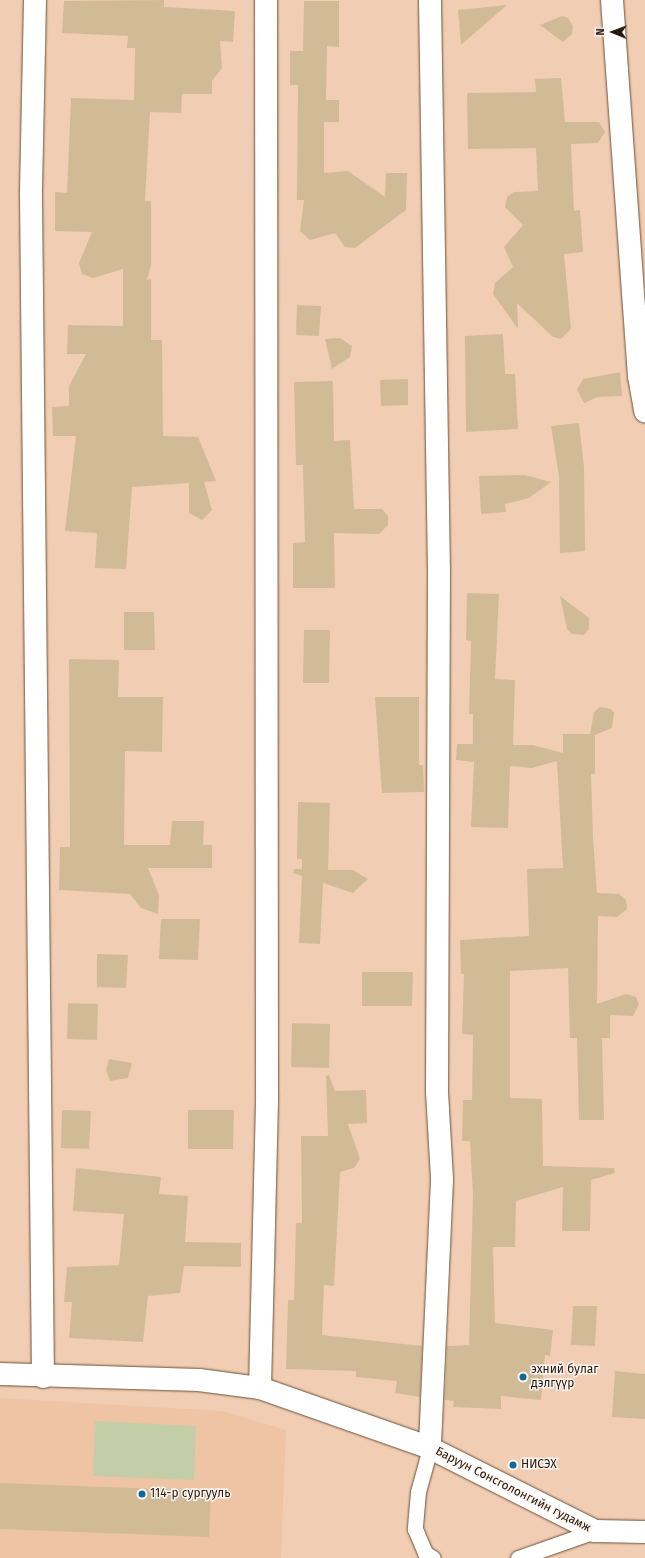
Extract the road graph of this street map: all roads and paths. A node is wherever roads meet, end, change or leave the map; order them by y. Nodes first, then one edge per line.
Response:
1 (35, 0) edge
2 (266, 0) edge
3 (430, 0) edge
4 (612, 0) edge
5 (645, 411) edge
6 (0, 1374) edge
7 (43, 1377) junction
8 (260, 1388) junction
9 (430, 1448) junction
10 (595, 1531) junction
11 (645, 1532) edge
12 (427, 1556) edge
13 (518, 1558) edge

1 - 7 street
2 - 8 street
3 - 9 street
4 - 5 street
6 - 7 street, Баруун Сонсголонгийн гудамж
7 - 8 street, Баруун Сонсголонгийн гудамж
8 - 9 street, Баруун Сонсголонгийн гудамж
9 - 10 street, Баруун Сонсголонгийн гудамж
9 - 12 lane
10 - 11 street, Баруун Сонсголонгийн гудамж
10 - 13 lane

